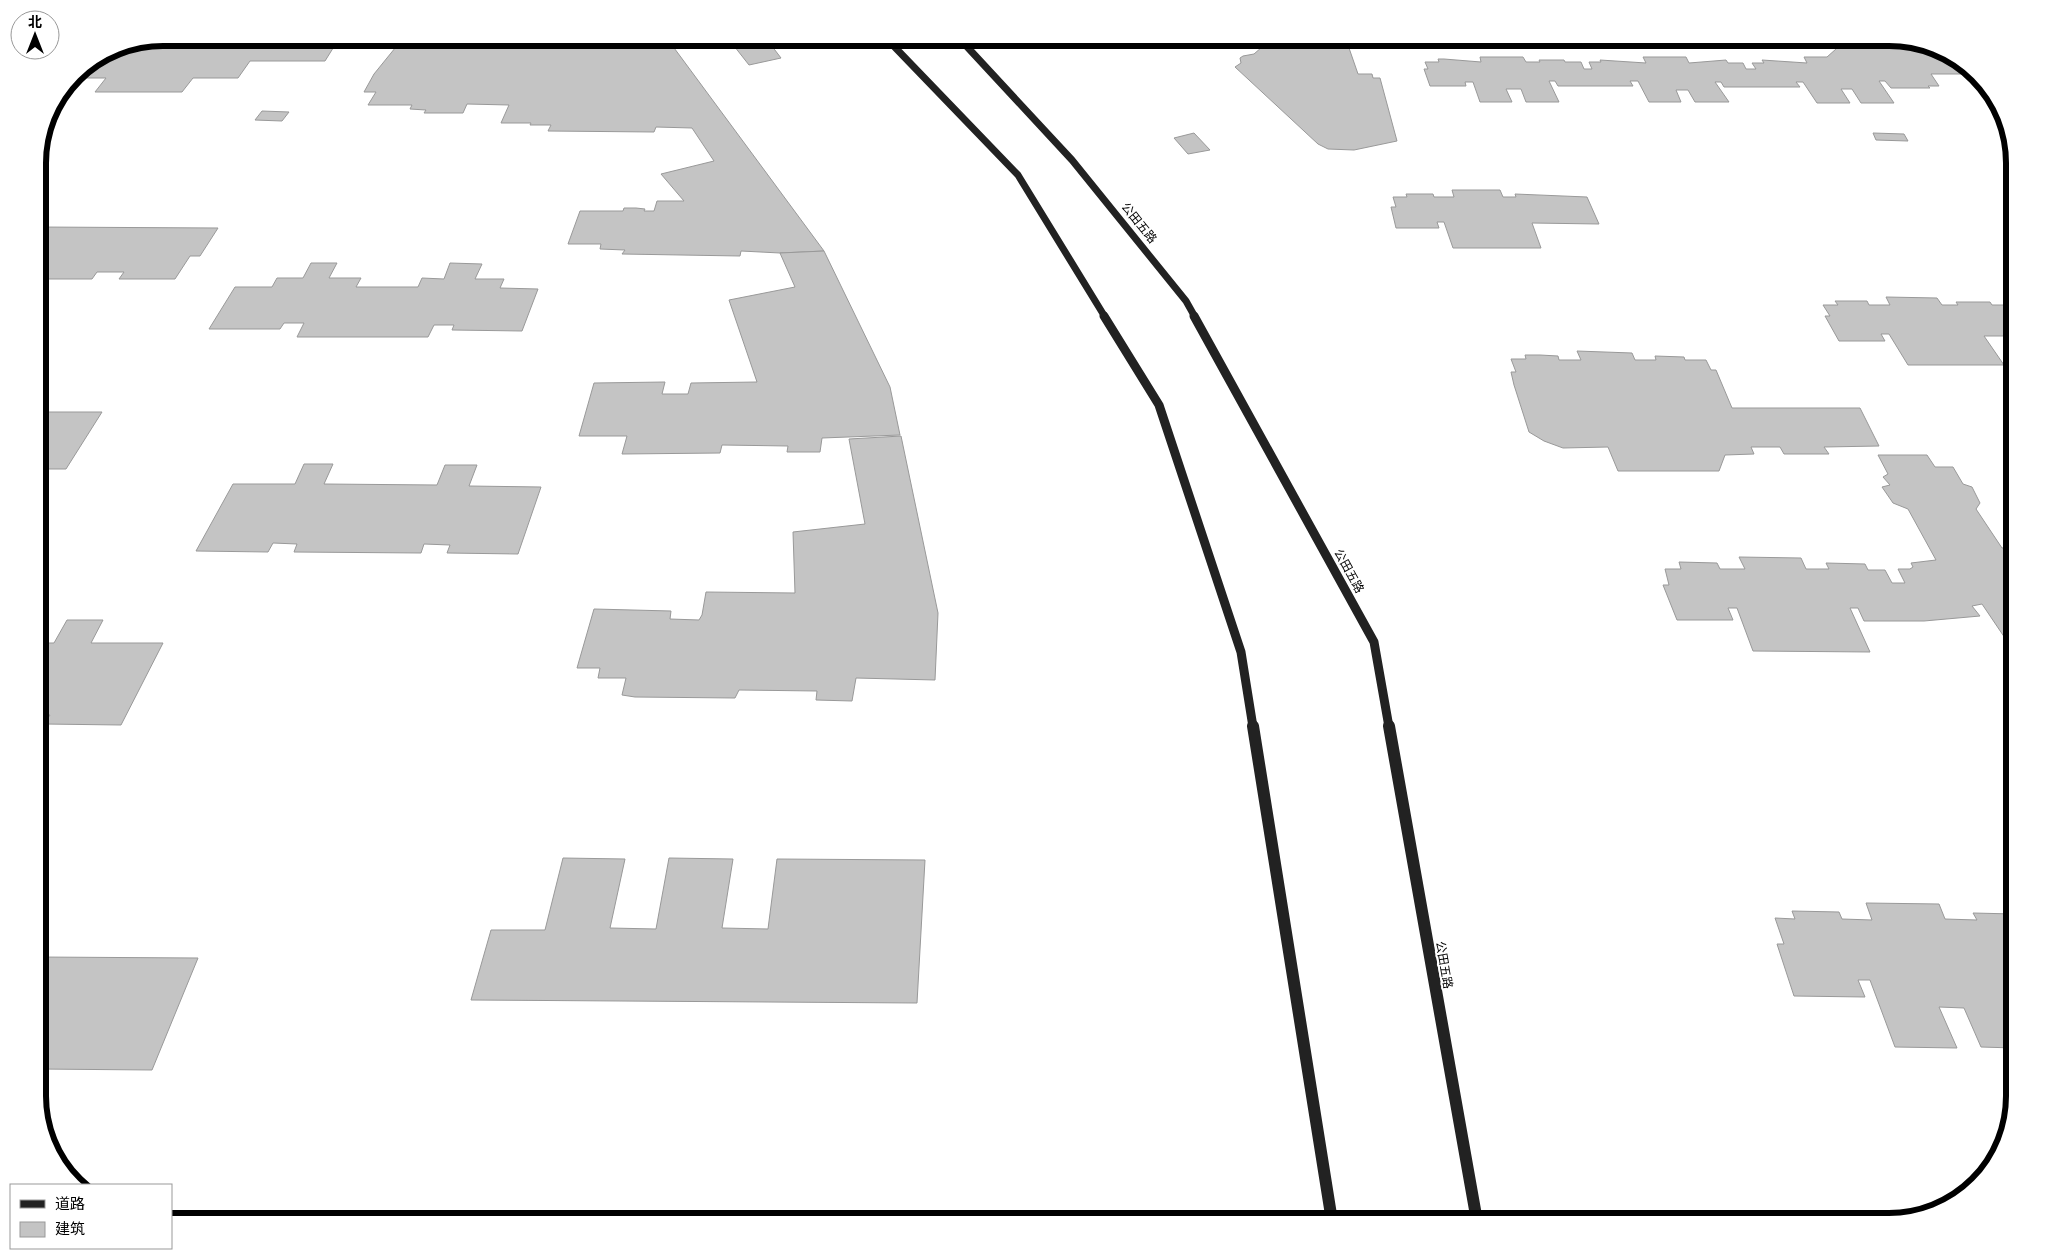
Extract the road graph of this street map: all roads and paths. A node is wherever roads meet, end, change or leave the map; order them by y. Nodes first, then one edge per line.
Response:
1 (893, 46) edge
2 (965, 46) edge
3 (1331, 1213) edge
4 (1475, 1213) edge

1 - 3 main road
2 - 4 main road, 公田五路

